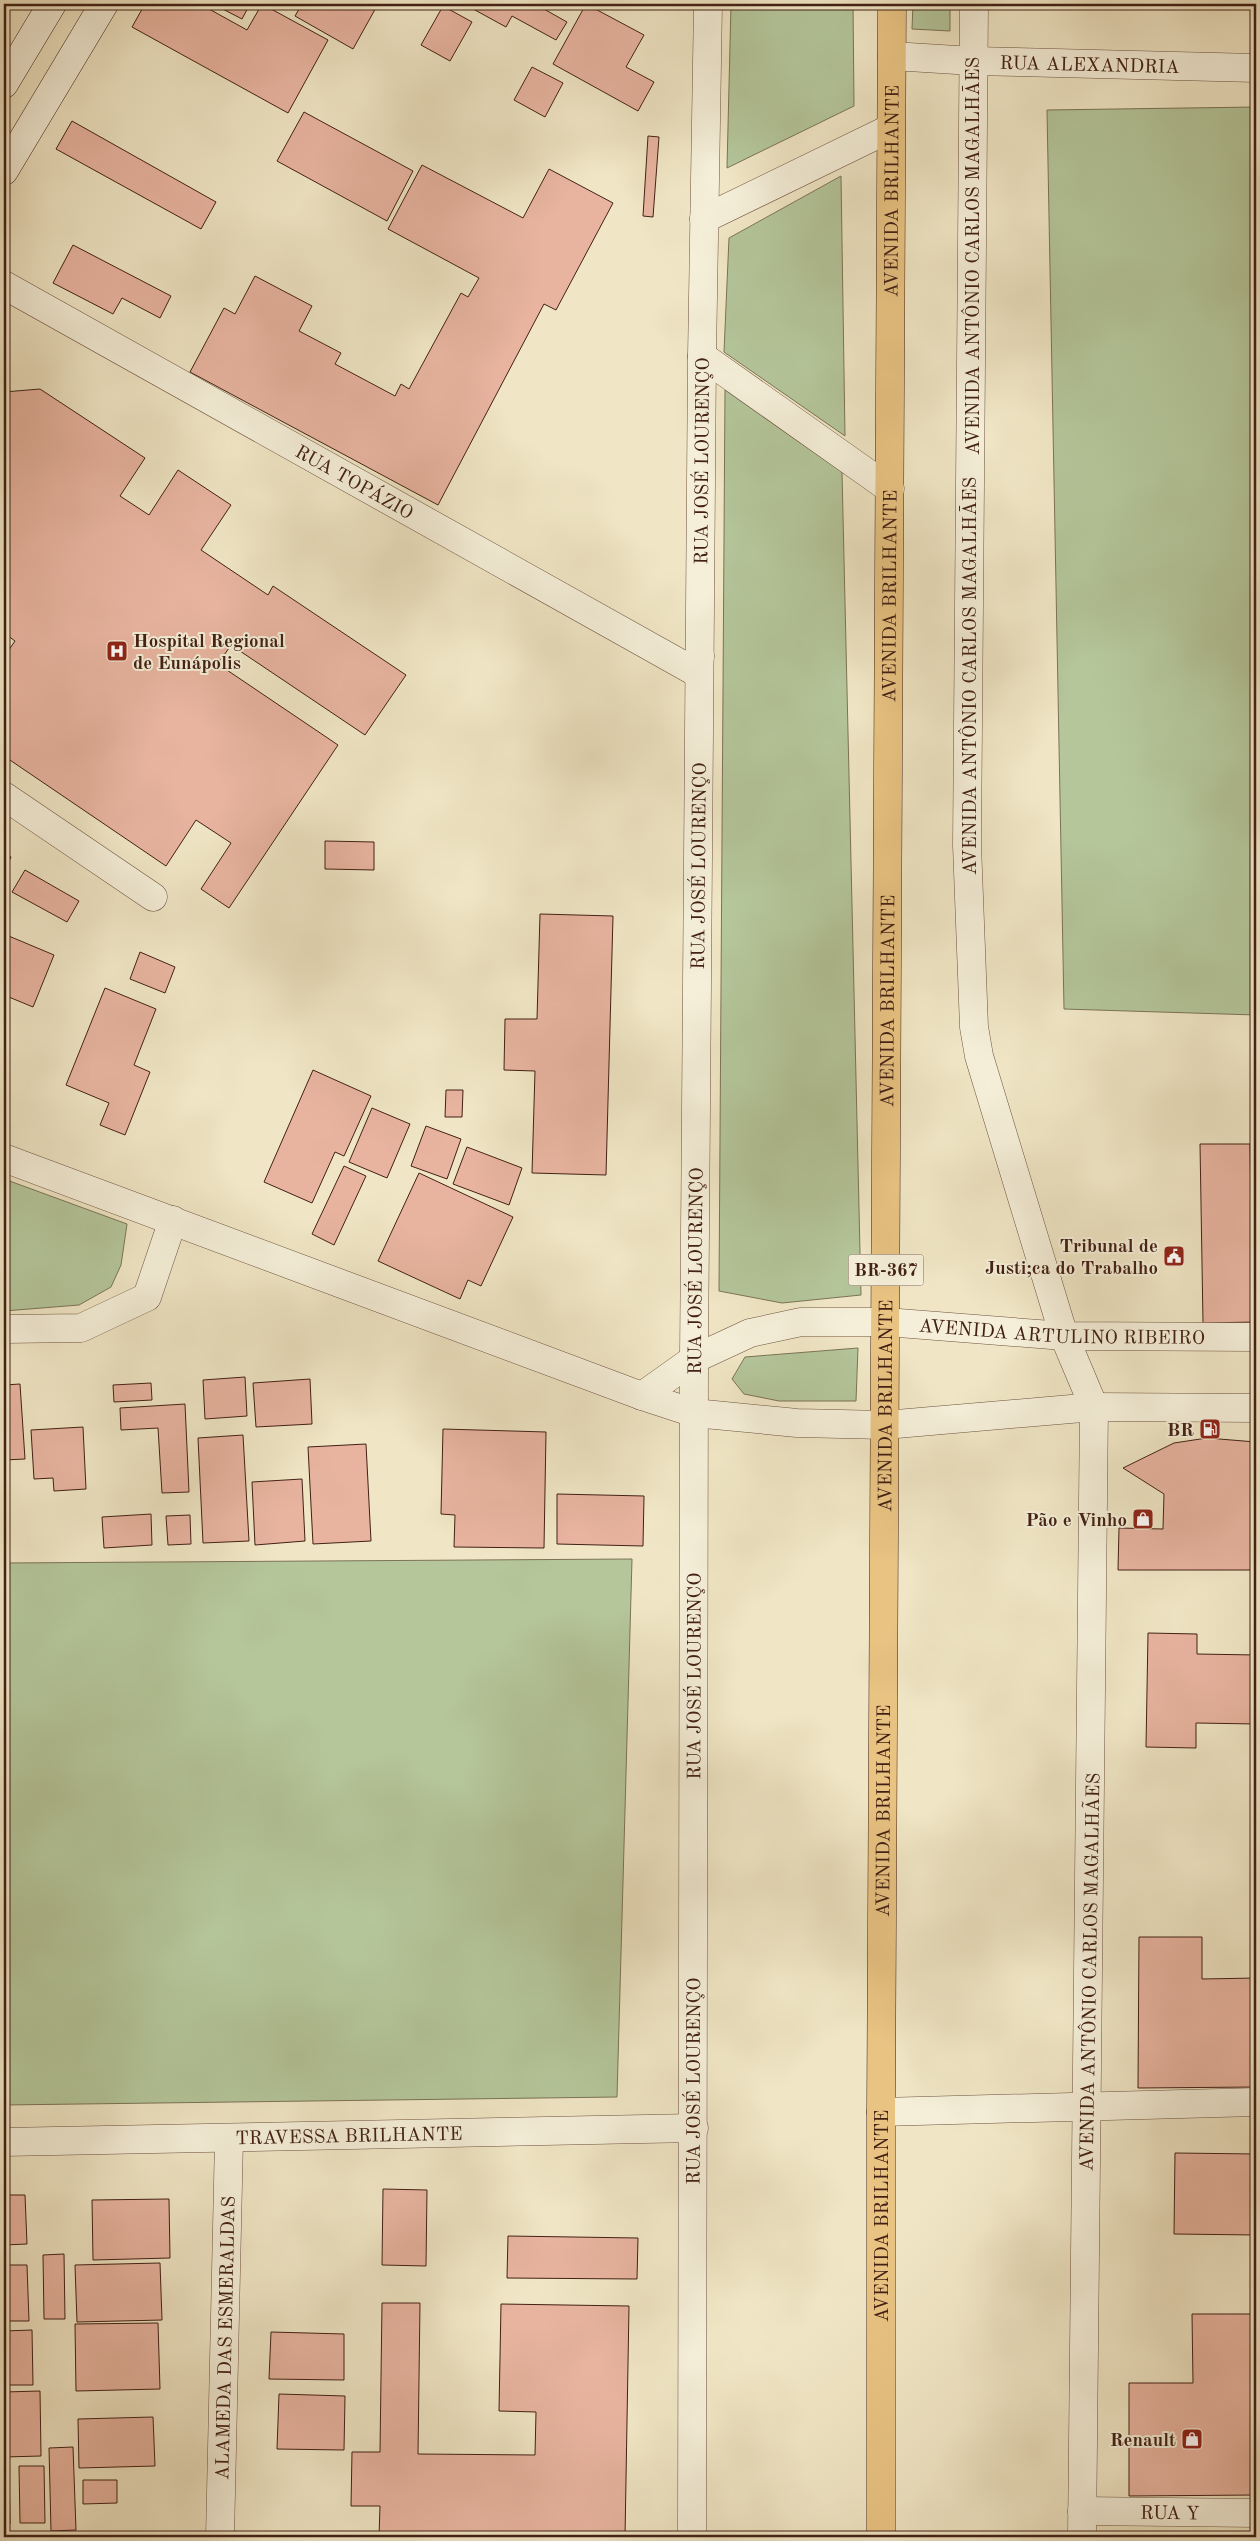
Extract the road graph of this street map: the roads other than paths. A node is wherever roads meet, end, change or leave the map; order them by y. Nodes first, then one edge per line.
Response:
1 (52, 4) edge
2 (104, 4) edge
3 (708, 4) edge
4 (892, 4) edge
5 (974, 4) edge
6 (892, 56) junction
7 (973, 61) junction
8 (1256, 68) edge
9 (4, 84) edge
10 (891, 128) junction
11 (4, 171) edge
12 (704, 219) junction
13 (4, 285) edge
14 (702, 356) junction
15 (890, 489) junction
16 (700, 656) junction
17 (4, 796) edge
18 (153, 897) dead end
19 (4, 1158) edge
20 (173, 1220) junction
21 (886, 1322) junction
22 (4, 1329) edge
23 (1064, 1336) junction
24 (1256, 1337) edge
25 (694, 1360) junction
26 (642, 1396) junction
27 (1094, 1407) junction
28 (1256, 1408) edge
29 (694, 1413) junction
30 (885, 1425) junction
31 (1256, 2102) edge
32 (1088, 2107) junction
33 (882, 2112) junction
34 (694, 2128) junction
35 (229, 2139) junction
36 (4, 2142) edge
37 (1256, 2513) edge
38 (1082, 2524) edge
39 (220, 2537) edge
40 (692, 2537) edge
41 (882, 2537) edge

1 - 9 street
2 - 11 street
3 - 12 street, RUA JOSÉ LOURENÇO
4 - 6 main road, AVENIDA BRILHANTE / BR-367
5 - 7 street, AVENIDA ANTÔNIO CARLOS MAGALHÃES
6 - 7 street, RUA ALEXANDRIA
6 - 10 main road, AVENIDA BRILHANTE / BR-367
7 - 8 street, RUA ALEXANDRIA
7 - 23 street, AVENIDA ANTÔNIO CARLOS MAGALHÃES
10 - 12 street
10 - 15 main road, AVENIDA BRILHANTE / BR-367
12 - 14 street, RUA JOSÉ LOURENÇO
13 - 16 street, RUA TOPÁZIO
14 - 15 street
14 - 16 street, RUA JOSÉ LOURENÇO
15 - 21 main road, AVENIDA BRILHANTE / BR-367
16 - 25 street, RUA JOSÉ LOURENÇO
17 - 18 street
19 - 20 street
20 - 22 street
20 - 26 street
21 - 23 street, AVENIDA ARTULINO RIBEIRO
21 - 25 street, AVENIDA ARTULINO RIBEIRO
21 - 30 main road, AVENIDA BRILHANTE / BR-367
23 - 24 street, AVENIDA ARTULINO RIBEIRO
23 - 27 street, AVENIDA ANTÔNIO CARLOS MAGALHÃES
25 - 26 street, AVENIDA ARTULINO RIBEIRO
25 - 29 street, RUA JOSÉ LOURENÇO
26 - 29 street
27 - 28 street
27 - 30 street
27 - 32 street, AVENIDA ANTÔNIO CARLOS MAGALHÃES
29 - 30 street
29 - 34 street, RUA JOSÉ LOURENÇO
30 - 33 main road, AVENIDA BRILHANTE / BR-367
31 - 32 street
32 - 33 street
32 - 38 street, AVENIDA ANTÔNIO CARLOS MAGALHÃES
33 - 41 main road, AVENIDA BRILHANTE / BR-367
34 - 35 street, TRAVESSA BRILHANTE
34 - 40 street, RUA JOSÉ LOURENÇO
35 - 36 street, TRAVESSA BRILHANTE
35 - 39 street, ALAMEDA DAS ESMERALDAS
37 - 38 street, RUA Y

